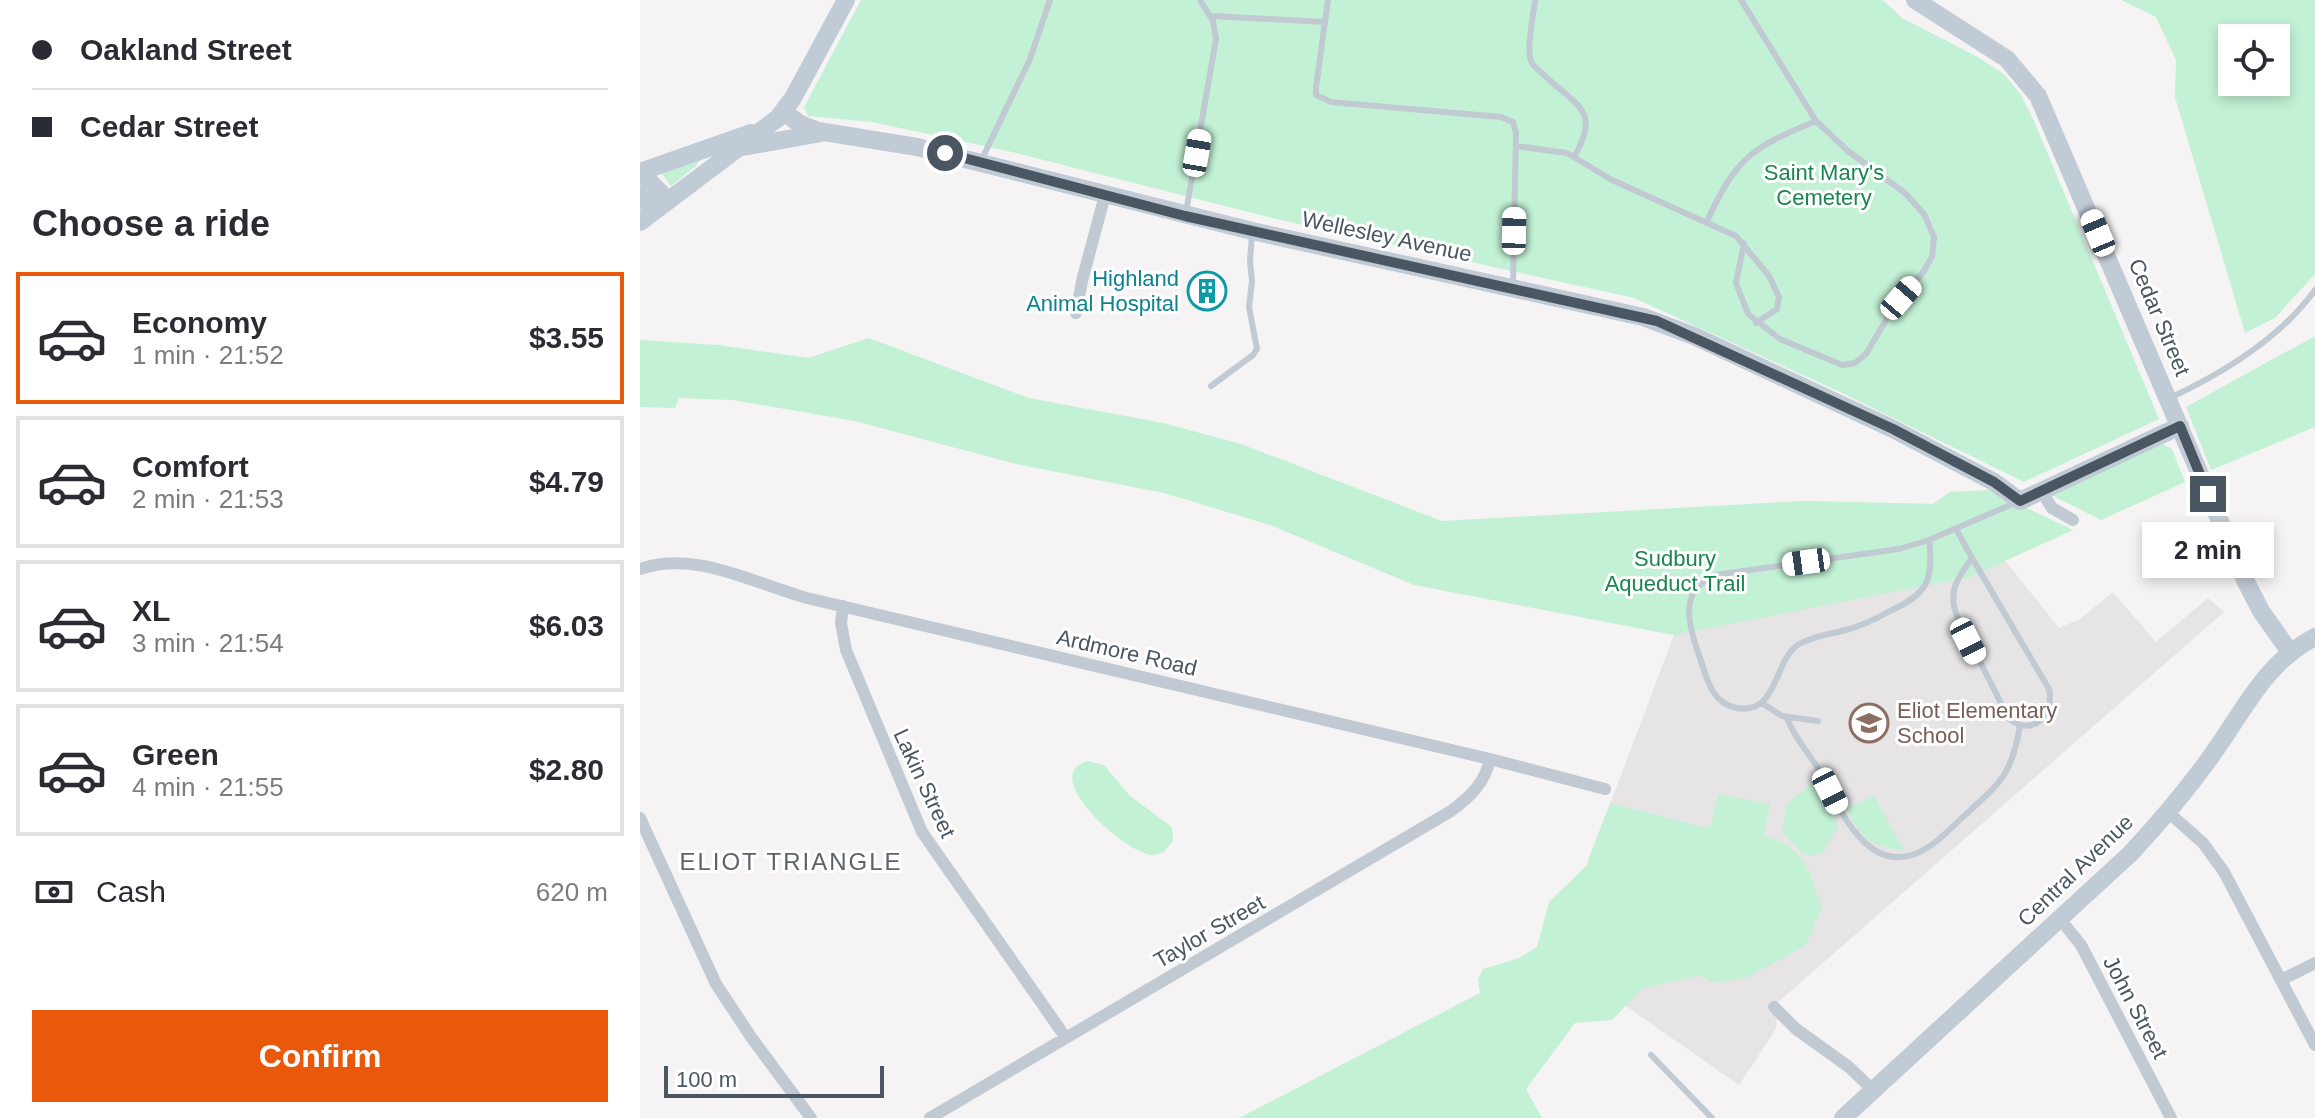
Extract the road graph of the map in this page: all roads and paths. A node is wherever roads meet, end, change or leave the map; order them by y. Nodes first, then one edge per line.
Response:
1 (846, 0) edge
2 (1050, 0) edge
3 (1200, 0) edge
4 (1328, 0) edge
5 (1535, 0) edge
6 (1741, 0) edge
7 (1915, 0) edge
8 (1211, 16) junction
9 (1325, 22) junction
10 (784, 112) junction
11 (1816, 121) junction
12 (765, 129) junction
13 (823, 133) junction
14 (1516, 146) junction
15 (741, 148) junction
16 (1574, 157) junction
17 (987, 164) junction
18 (640, 172) edge
19 (640, 195) edge
20 (1105, 195) junction
21 (654, 211) edge
22 (1185, 216) junction
23 (1707, 221) junction
24 (1252, 231) junction
25 (1744, 243) junction
26 (1513, 288) junction
27 (2315, 290) edge
28 (1076, 313) dead end
29 (1756, 323) junction
30 (1211, 386) dead end
31 (2168, 399) junction
32 (2180, 426) junction
33 (2042, 492) junction
34 (2020, 501) junction
35 (2073, 520) dead end
36 (1956, 529) junction
37 (1929, 540) junction
38 (1972, 558) junction
39 (640, 569) edge
40 (843, 606) junction
41 (2315, 637) edge
42 (2290, 652) junction
43 (1762, 703) junction
44 (1787, 718) junction
45 (1818, 721) dead end
46 (2020, 725) junction
47 (1490, 759) junction
48 (1605, 789) dead end
49 (2168, 812) junction
50 (640, 818) edge
51 (2060, 919) junction
52 (2315, 963) edge
53 (2281, 980) junction
54 (1774, 1007) dead end
55 (1066, 1038) junction
56 (2315, 1045) edge
57 (1651, 1055) dead end
58 (1873, 1090) junction
59 (811, 1118) edge
60 (930, 1118) edge
61 (1712, 1118) edge
62 (1843, 1118) edge
63 (2171, 1118) edge

1 - 10 street
2 - 17 lane
3 - 8 lane
4 - 9 lane
5 - 16 lane
6 - 11 lane
7 - 31 street, Cedar Street
8 - 9 lane
8 - 22 lane
9 - 14 lane
10 - 12 street
10 - 13 street
11 - 23 lane
11 - 29 lane
12 - 15 street
12 - 18 street
13 - 15 street
13 - 17 street, Wellesley Avenue
14 - 16 lane
14 - 26 lane
15 - 21 street
16 - 23 lane
17 - 20 street, Wellesley Avenue
18 - 21 street
19 - 21 street
20 - 22 street, Wellesley Avenue
20 - 28 street
22 - 24 street, Wellesley Avenue
23 - 25 lane
24 - 26 street, Wellesley Avenue
24 - 30 lane
25 - 29 lane
25 - 29 lane
26 - 34 street, Wellesley Avenue
27 - 31 lane
31 - 32 street, Cedar Street
32 - 33 street
32 - 42 street, Cedar Street
33 - 34 street
33 - 35 street
34 - 36 lane
36 - 37 lane
36 - 38 lane
37 - 43 lane
37 - 43 lane
38 - 46 lane
38 - 46 lane
39 - 40 street, Ardmore Road
40 - 47 street, Ardmore Road
40 - 55 street, Lakin Street
41 - 42 street, Central Avenue
42 - 49 street, Central Avenue
43 - 44 lane
44 - 45 lane
44 - 46 lane
47 - 48 street, Ardmore Road
47 - 55 street, Taylor Street
49 - 51 street, Central Avenue
49 - 53 street
50 - 59 street
51 - 58 street, Central Avenue
51 - 63 street, John Street
52 - 53 street
53 - 56 street
54 - 58 street
55 - 60 street, Taylor Street
57 - 61 lane
58 - 62 street, Central Avenue

